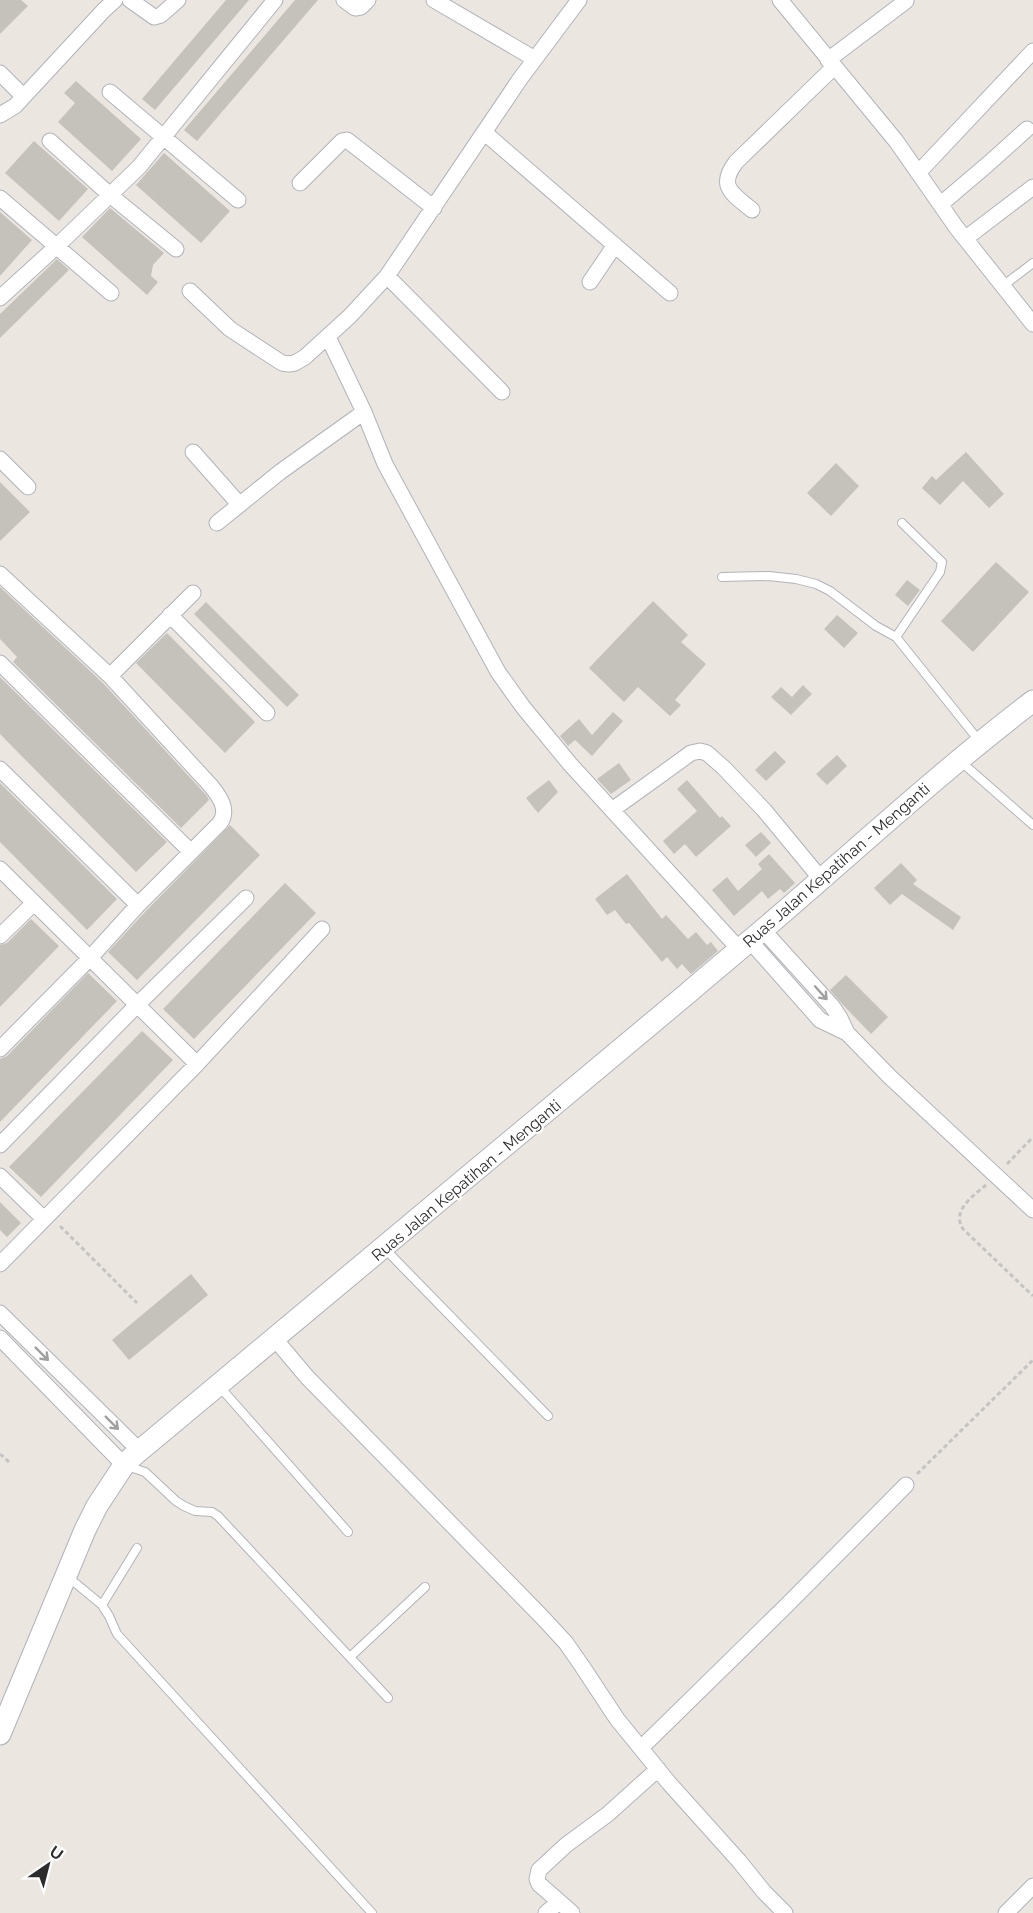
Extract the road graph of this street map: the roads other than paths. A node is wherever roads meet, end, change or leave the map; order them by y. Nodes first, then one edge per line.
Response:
1 (115, 0) edge
2 (130, 0) edge
3 (178, 0) edge
4 (275, 0) edge
5 (344, 0) edge
6 (368, 0) edge
7 (434, 0) edge
8 (579, 0) edge
9 (780, 0) edge
10 (906, 1) edge
11 (1033, 51) edge
12 (534, 59) junction
13 (831, 64) junction
14 (0, 73) edge
15 (110, 92) dead end
16 (23, 96) junction
17 (0, 115) edge
18 (1026, 129) dead end
19 (485, 133) junction
20 (164, 138) junction
21 (50, 141) dead end
22 (918, 173) junction
23 (300, 183) dead end
24 (1033, 187) edge
25 (110, 195) junction
26 (0, 198) edge
27 (238, 200) dead end
28 (941, 204) junction
29 (434, 208) junction
30 (752, 210) dead end
31 (966, 238) junction
32 (615, 245) junction
33 (57, 246) junction
34 (176, 249) dead end
35 (1033, 262) edge
36 (387, 276) junction
37 (590, 282) dead end
38 (1004, 285) junction
39 (189, 291) dead end
40 (670, 292) dead end
41 (111, 293) dead end
42 (0, 298) edge
43 (1033, 324) edge
44 (328, 337) junction
45 (502, 392) dead end
46 (364, 412) junction
47 (193, 452) dead end
48 (0, 459) edge
49 (28, 487) dead end
50 (239, 504) junction
51 (217, 523) dead end
52 (902, 523) dead end
53 (0, 574) edge
54 (722, 577) dead end
55 (193, 593) dead end
56 (170, 615) junction
57 (896, 637) junction
58 (0, 663) edge
59 (110, 676) junction
60 (1033, 701) edge
61 (267, 712) dead end
62 (980, 742) junction
63 (958, 759) junction
64 (0, 769) edge
65 (612, 810) junction
66 (1033, 825) edge
67 (191, 852) junction
68 (0, 869) edge
69 (821, 879) junction
70 (246, 898) dead end
71 (34, 903) junction
72 (138, 905) junction
73 (322, 929) dead end
74 (0, 936) edge
75 (750, 940) junction
76 (90, 958) junction
77 (137, 1005) junction
78 (0, 1050) edge
79 (197, 1064) junction
80 (0, 1145) edge
81 (0, 1176) edge
82 (1033, 1210) edge
83 (51, 1222) junction
84 (384, 1248) junction
85 (0, 1264) edge
86 (0, 1313) edge
87 (0, 1338) edge
88 (275, 1339) junction
89 (219, 1385) junction
90 (548, 1416) dead end
91 (132, 1458) junction
92 (145, 1472) junction
93 (906, 1485) road end
94 (348, 1533) dead end
95 (138, 1548) dead end
96 (66, 1576) junction
97 (425, 1587) dead end
98 (102, 1605) junction
99 (350, 1657) junction
100 (388, 1698) dead end
101 (0, 1734) edge
102 (641, 1748) junction
103 (658, 1769) junction
104 (1033, 1886) edge
105 (559, 1902) junction
106 (372, 1913) edge
107 (546, 1913) edge
108 (572, 1913) edge
109 (785, 1913) edge
110 (1006, 1913) edge

1 - 16 street
2 - 3 street
4 - 20 street
5 - 6 street
7 - 12 street
8 - 12 street
9 - 13 street
10 - 13 street
11 - 22 street
12 - 19 street
13 - 22 street
13 - 30 street
14 - 16 street
15 - 20 street
16 - 17 street
18 - 28 street
19 - 29 street
19 - 32 street
20 - 25 street
20 - 27 street
21 - 25 street
22 - 28 street
23 - 29 street
24 - 31 street
25 - 33 street
25 - 34 street
26 - 33 street
28 - 31 street
29 - 36 street
31 - 38 street
32 - 37 street
32 - 40 street
33 - 41 street
33 - 42 street
35 - 38 lane
36 - 44 street
36 - 45 street
38 - 43 street
39 - 44 street
44 - 46 street
46 - 50 street
46 - 65 street
47 - 50 street
48 - 49 street
50 - 51 street
52 - 57 lane
53 - 59 street
54 - 57 lane
55 - 56 street
56 - 59 street
56 - 61 street
57 - 62 lane
58 - 67 street
59 - 67 street
60 - 62 main road, Ruas Jalan Kepatihan - Menganti
62 - 63 main road, Ruas Jalan Kepatihan - Menganti
63 - 66 lane
63 - 69 main road, Ruas Jalan Kepatihan - Menganti
64 - 72 street
65 - 69 street
65 - 75 street
67 - 72 street
68 - 71 street
69 - 75 main road, Ruas Jalan Kepatihan - Menganti
70 - 77 street
71 - 74 street
71 - 76 street
72 - 76 street
73 - 79 street
75 - 82 street
75 - 84 main road, Ruas Jalan Kepatihan - Menganti
76 - 77 street
76 - 78 street
77 - 79 street
77 - 80 street
79 - 83 street
81 - 83 street
83 - 85 street
84 - 88 main road, Ruas Jalan Kepatihan - Menganti
84 - 90 lane
86 -> 91 street
87 - 91 street
88 - 89 main road, Ruas Jalan Kepatihan - Menganti
88 - 102 street
89 - 91 main road, Ruas Jalan Kepatihan - Menganti
89 - 94 lane
91 - 92 lane
91 - 92 lane
91 - 96 main road, Ruas Jalan Kepatihan - Menganti
92 - 99 lane
93 - 102 street
95 - 98 lane
96 - 98 lane
96 - 101 main road, Ruas Jalan Kepatihan - Menganti
97 - 99 lane
98 - 106 lane
99 - 100 lane
102 - 103 street
103 - 105 street
103 - 109 street
104 - 110 street
105 - 107 street
105 - 108 street

